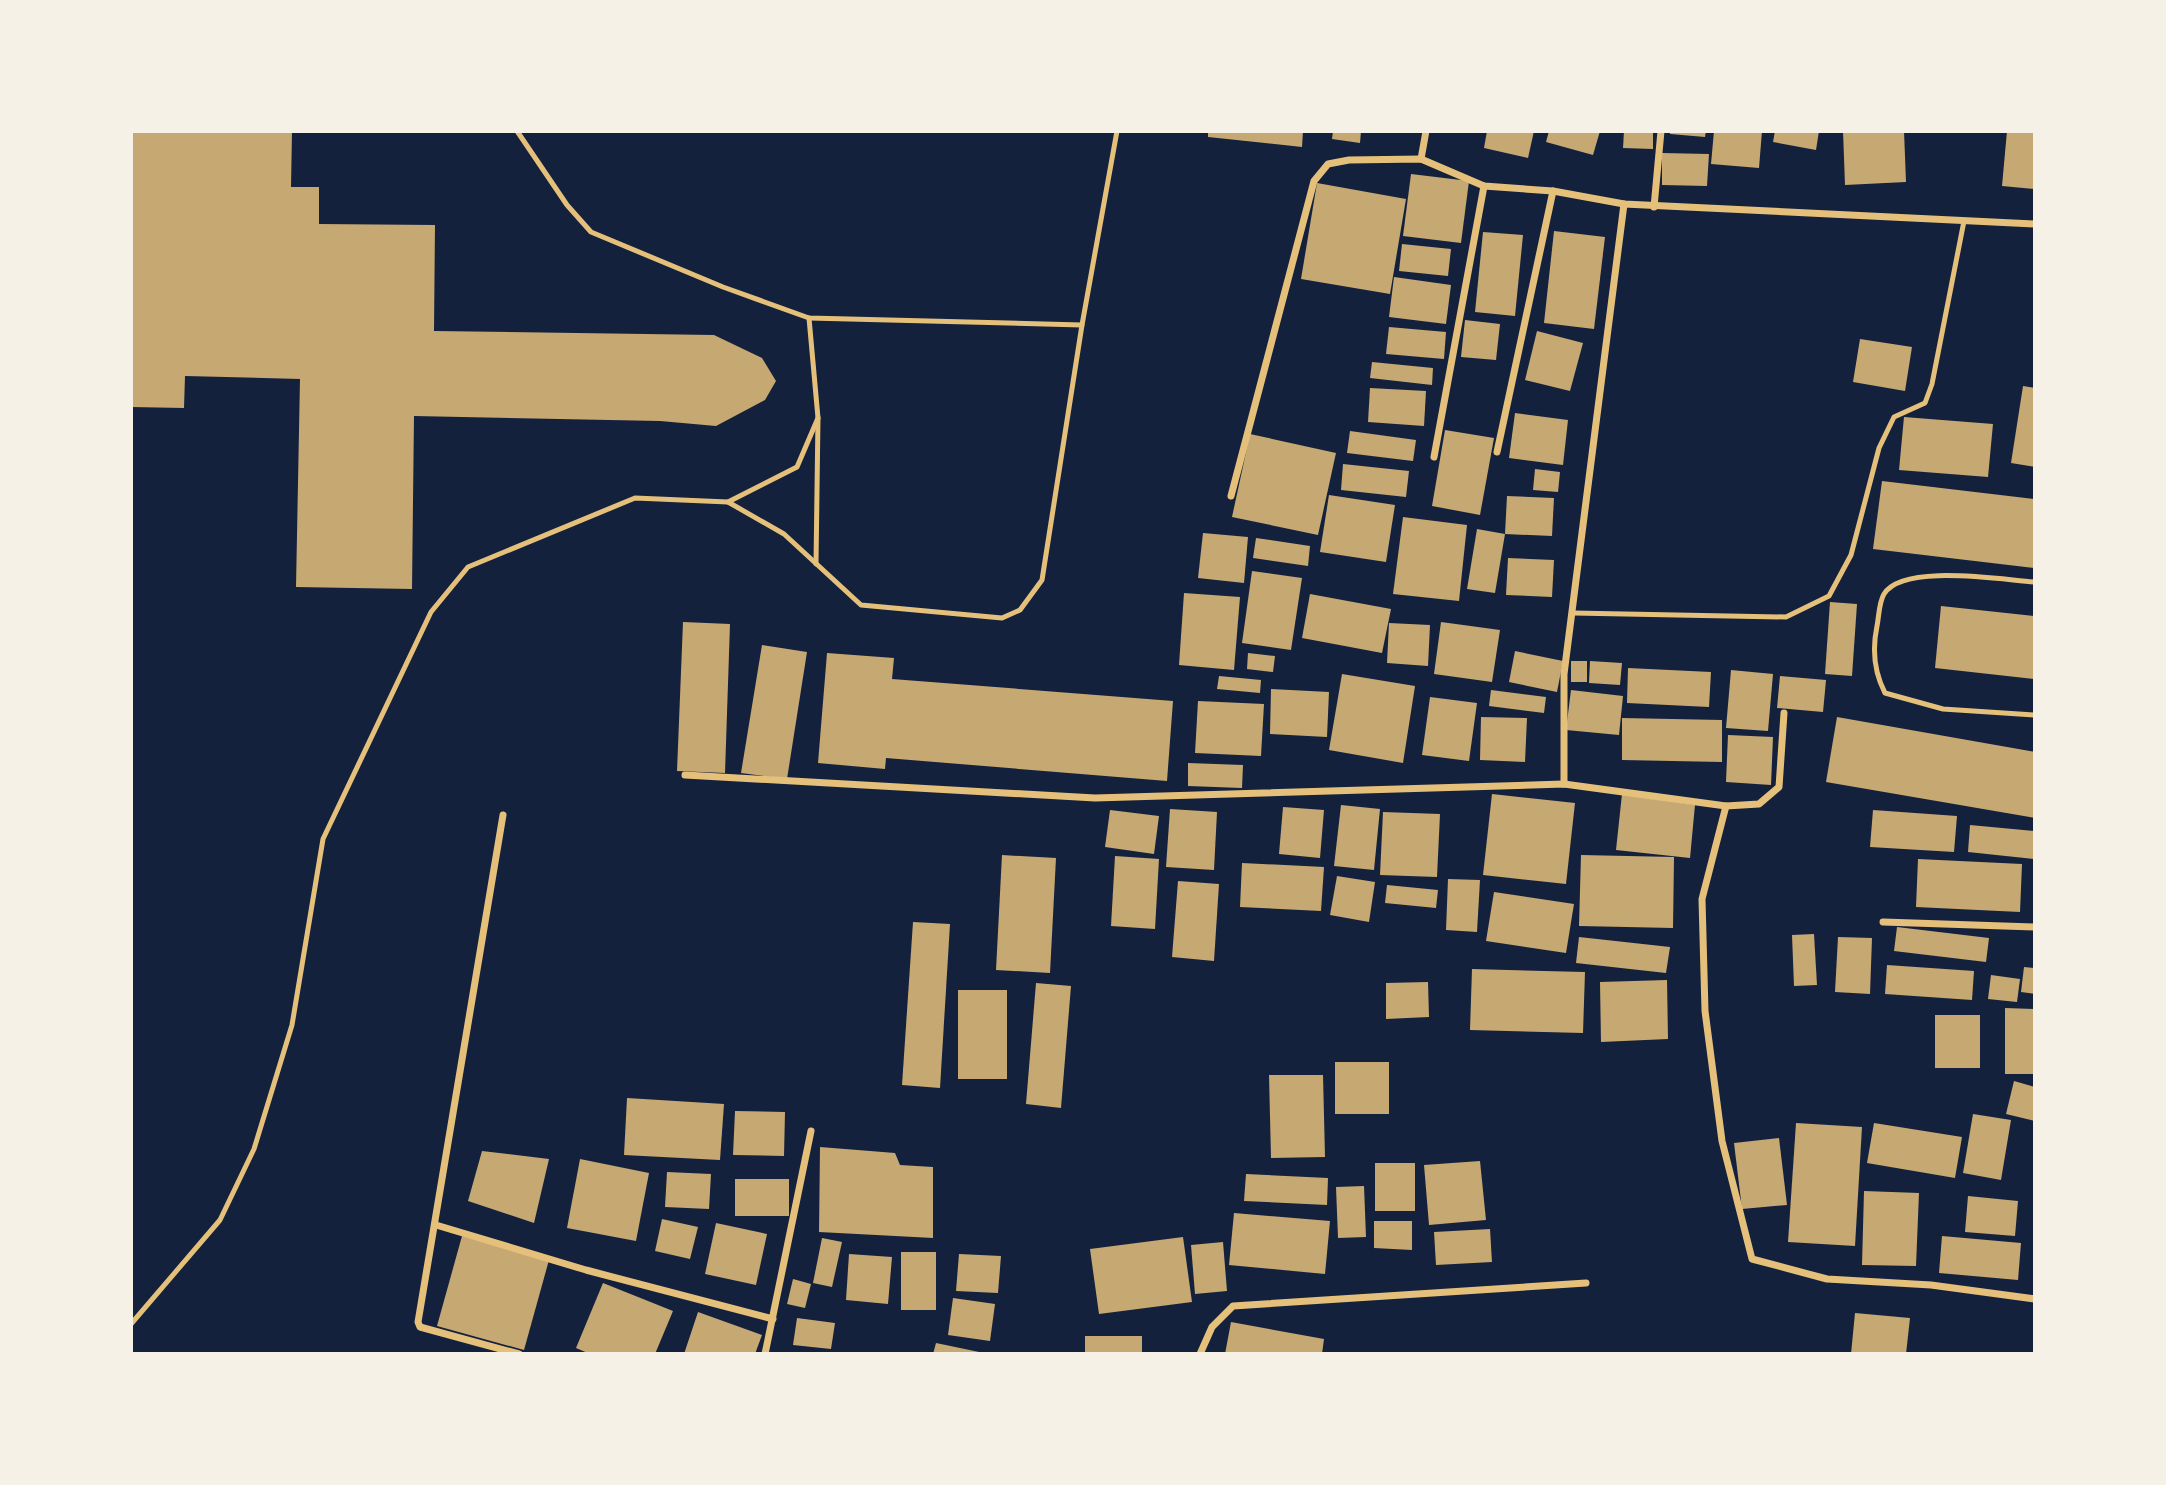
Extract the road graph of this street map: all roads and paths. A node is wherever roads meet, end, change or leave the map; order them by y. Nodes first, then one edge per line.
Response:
1 (517, 131) edge
2 (1117, 131) edge
3 (1426, 131) edge
4 (1661, 131) edge
5 (1421, 159) junction
6 (1484, 186) junction
7 (1553, 191) junction
8 (1625, 204) junction
9 (1654, 207) junction
10 (1964, 221) junction
11 (2035, 224) edge
12 (809, 318) junction
13 (1082, 325) junction
14 (818, 418) junction
15 (1497, 452) dead end
16 (1434, 457) dead end
17 (1231, 496) dead end
18 (728, 502) junction
19 (816, 564) junction
20 (2035, 582) edge
21 (1573, 613) junction
22 (1784, 713) dead end
23 (2035, 715) edge
24 (685, 775) dead end
25 (1564, 784) junction
26 (1726, 806) junction
27 (503, 815) dead end
28 (1883, 922) dead end
29 (2035, 927) edge
30 (811, 1131) dead end
31 (436, 1225) junction
32 (1586, 1283) dead end
33 (2035, 1299) edge
34 (773, 1319) junction
35 (131, 1324) edge
36 (519, 1354) edge
37 (765, 1354) edge
38 (1200, 1354) edge

1 - 12 lane
2 - 13 lane
3 - 5 street
4 - 9 street
5 - 6 street
5 - 17 street
6 - 7 street
6 - 16 street
7 - 8 street
7 - 15 street
8 - 9 street
8 - 21 street
9 - 10 street
10 - 11 street
10 - 21 lane
12 - 13 lane
12 - 14 lane
13 - 19 lane
14 - 18 lane
14 - 19 lane
18 - 19 lane
18 - 35 lane
20 - 23 lane
21 - 25 street
22 - 26 street
24 - 25 street
25 - 26 street
26 - 33 street
27 - 31 street
28 - 29 street
30 - 34 street
31 - 34 street
31 - 36 street
32 - 38 street
34 - 37 street

